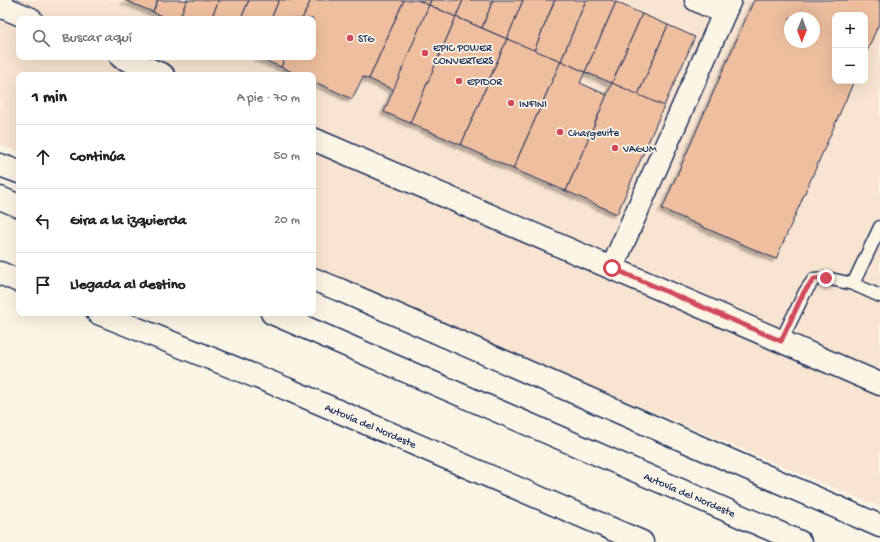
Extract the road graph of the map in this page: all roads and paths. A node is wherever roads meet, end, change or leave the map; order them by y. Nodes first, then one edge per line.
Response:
1 (696, 0) edge
2 (0, 6) edge
3 (727, 6) edge
4 (24, 16) edge
5 (128, 60) edge
6 (156, 72) edge
7 (316, 140) edge
8 (0, 165) edge
9 (16, 171) edge
10 (0, 198) edge
11 (16, 205) edge
12 (880, 227) edge
13 (612, 268) junction
14 (0, 274) edge
15 (16, 280) edge
16 (316, 280) edge
17 (853, 284) junction
18 (880, 296) edge
19 (105, 316) edge
20 (279, 316) edge
21 (781, 341) junction
22 (880, 384) edge
23 (880, 526) edge
24 (642, 542) edge
25 (800, 542) edge

1 - 3 main road
2 - 4 main road
3 - 13 main road
5 - 6 main road
7 - 13 main road
8 - 9 main road
10 - 11 main road
12 - 17 lane
13 - 21 main road
14 - 15 main road
16 - 23 main road
17 - 18 lane
17 - 21 lane
19 - 24 main road, Autovía del Nordeste
20 - 25 main road, Autovía del Nordeste
21 - 22 main road

